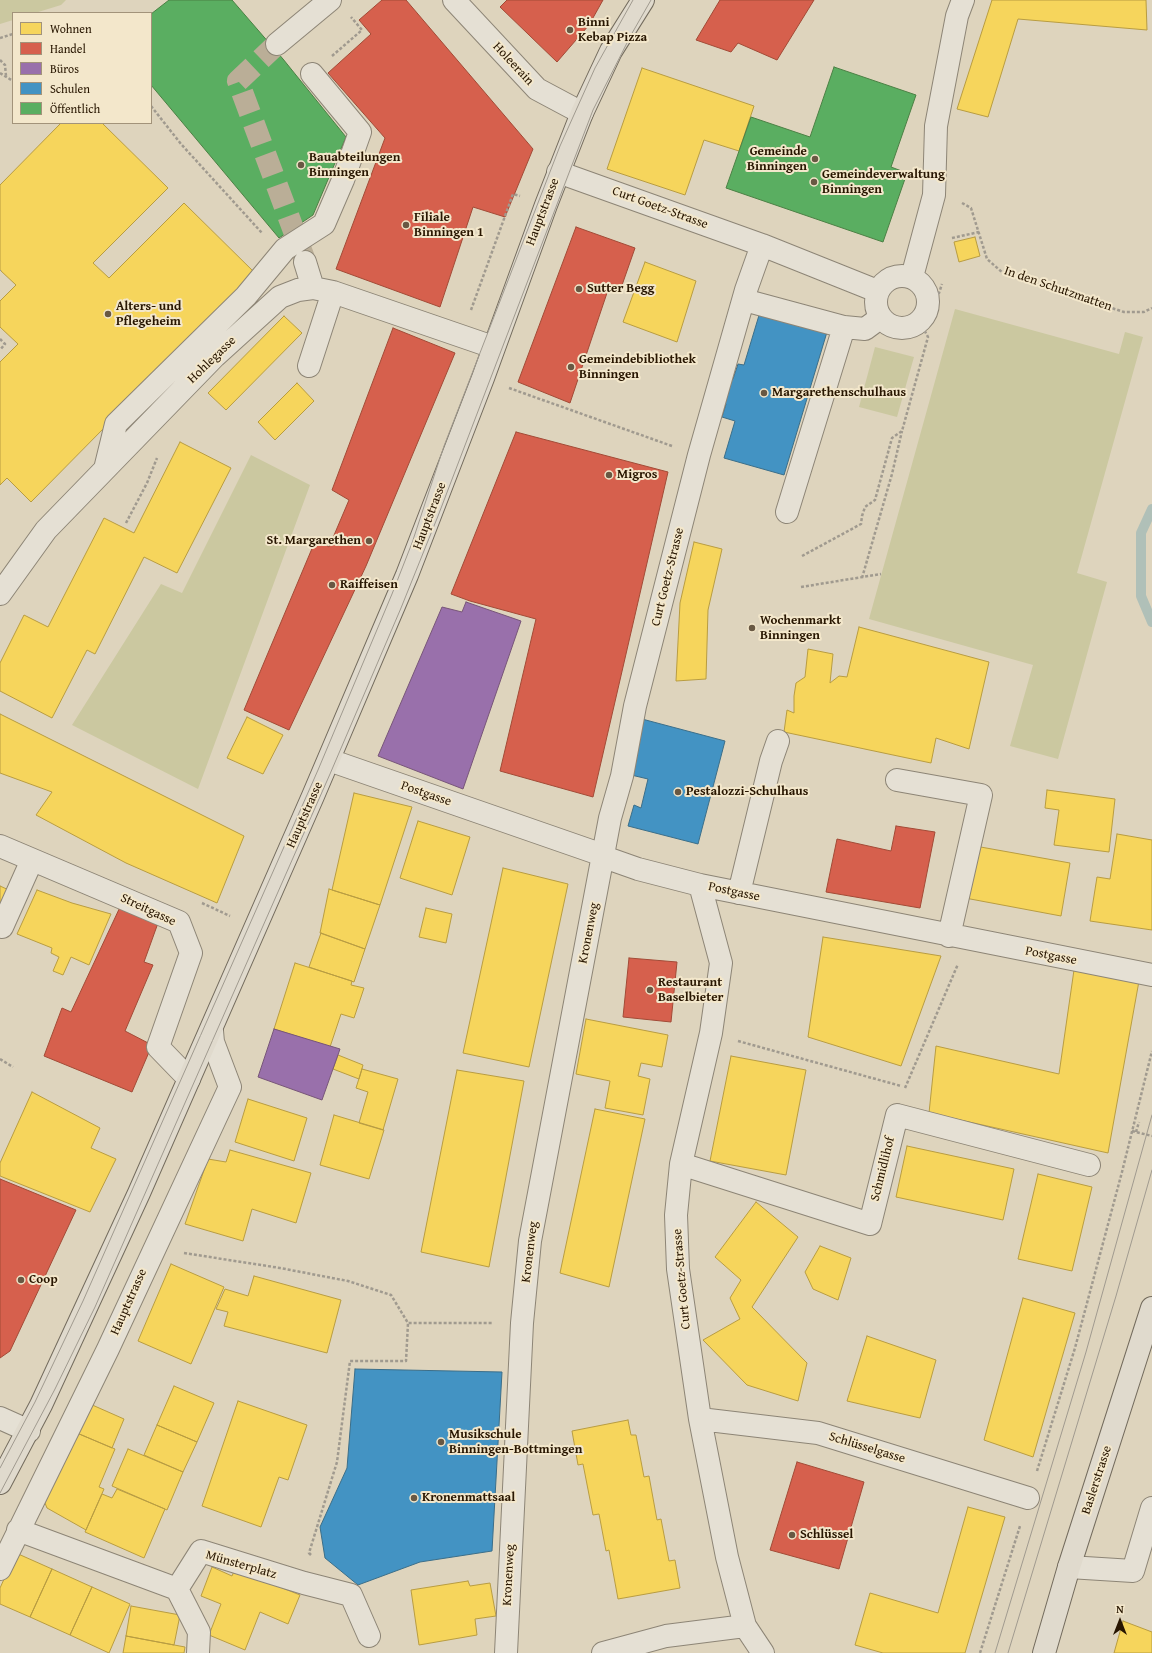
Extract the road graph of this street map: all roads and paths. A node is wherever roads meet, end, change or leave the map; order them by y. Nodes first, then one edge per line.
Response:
1 (330, 0) edge
2 (454, 0) edge
3 (643, 0) edge
4 (963, 0) edge
5 (362, 30) dead end
6 (12, 34) edge
7 (0, 38) edge
8 (277, 44) tunnel mouth
9 (0, 60) edge
10 (319, 67) joint
11 (0, 73) edge
12 (6, 76) junction
13 (12, 80) edge
14 (152, 107) edge
15 (582, 113) junction
16 (181, 144) dead end
17 (558, 172) junction
18 (934, 195) junction
19 (524, 198) dead end
20 (979, 232) junction
21 (951, 239) dead end
22 (762, 245) junction
23 (306, 262) tunnel mouth
24 (912, 277) junction
25 (323, 290) junction
26 (877, 291) junction
27 (744, 300) junction
28 (1152, 308) edge
29 (471, 311) dead end
30 (880, 318) junction
31 (920, 322) junction
32 (844, 327) junction
33 (0, 340) edge
34 (493, 347) junction
35 (0, 350) edge
36 (309, 366) dead end
37 (483, 378) junction
38 (902, 431) junction
39 (699, 455) junction
40 (105, 469) junction
41 (787, 512) dead end
42 (802, 556) dead end
43 (881, 574) dead end
44 (862, 578) junction
45 (801, 587) dead end
46 (0, 594) edge
47 (775, 751) dead end
48 (329, 760) junction
49 (897, 780) dead end
50 (0, 846) edge
51 (604, 857) junction
52 (32, 860) junction
53 (700, 885) junction
54 (739, 893) junction
55 (2, 927) dead end
56 (959, 938) junction
57 (1152, 975) edge
58 (212, 1031) junction
59 (711, 1033) junction
60 (1152, 1050) edge
61 (0, 1059) edge
62 (13, 1067) dead end
63 (189, 1079) junction
64 (906, 1087) junction
65 (897, 1115) junction
66 (1139, 1122) dead end
67 (1132, 1132) junction
68 (1136, 1132) junction
69 (1152, 1136) edge
70 (681, 1164) junction
71 (1089, 1165) dead end
72 (153, 1248) junction
73 (1152, 1308) edge
74 (408, 1323) junction
75 (522, 1323) junction
76 (0, 1418) edge
77 (700, 1419) junction
78 (29, 1431) junction
79 (0, 1483) edge
80 (1028, 1498) junction
81 (1152, 1508) edge
82 (18, 1530) junction
83 (314, 1557) dead end
84 (1068, 1567) junction
85 (0, 1569) edge
86 (177, 1589) junction
87 (745, 1626) junction
88 (369, 1636) dead end
89 (198, 1653) edge
90 (506, 1653) edge
91 (603, 1653) edge
92 (763, 1653) edge
93 (980, 1653) edge
94 (1044, 1653) edge

1 - 8 street
2 - 15 street, Holeerain
3 - 15 main road, Hauptstrasse
4 - 18 street
5 - 10 path
6 - 7 path
9 - 12 path
10 - 40 street
11 - 12 path
12 - 13 path
14 - 16 path
15 - 17 main road, Hauptstrasse
17 - 22 street, Curt Goetz-Strasse
17 - 34 main road, Hauptstrasse
18 - 20 path, In den Schutzmatten
18 - 24 street
19 - 29 path
20 - 21 path
20 - 28 path, In den Schutzmatten
22 - 26 street, Curt Goetz-Strasse
22 - 27 street, Curt Goetz-Strasse
23 - 25 street
24 - 26 street
24 - 31 street
25 - 34 street, Hohlegasse
25 - 36 street
25 - 40 street, Hohlegasse
26 - 30 street
27 - 32 street
27 - 39 street, Curt Goetz-Strasse
30 - 31 street
30 - 32 street
31 - 38 path
32 - 41 street
33 - 35 path
34 - 37 main road, Hauptstrasse
37 - 39 path
37 - 48 main road, Hauptstrasse
38 - 42 path
38 - 44 path
39 - 51 street, Curt Goetz-Strasse
40 - 46 street, Hohlegasse
43 - 44 path
44 - 45 path
47 - 54 street
48 - 51 street, Postgasse
48 - 58 main road, Hauptstrasse
49 - 56 street
50 - 52 street, Streitgasse
51 - 53 street, Postgasse
51 - 75 street, Kronenweg
52 - 55 street
52 - 63 street, Streitgasse
53 - 54 street, Postgasse
53 - 59 street, Curt Goetz-Strasse
54 - 56 street, Postgasse
56 - 57 street, Postgasse
56 - 64 path
58 - 63 main road, Hauptstrasse
58 - 72 street, Hauptstrasse
59 - 64 path
59 - 70 street, Curt Goetz-Strasse
60 - 67 path
61 - 62 path
63 - 78 main road, Hauptstrasse
64 - 65 path
65 - 70 street, Schmidlihof
65 - 71 street
66 - 68 path
67 - 68 path
67 - 80 path
68 - 69 path
70 - 77 street, Curt Goetz-Strasse
72 - 74 path
72 - 82 street, Hauptstrasse
73 - 84 main road, Baslerstrasse
74 - 75 path
74 - 83 path
75 - 90 street, Kronenweg
76 - 78 street
77 - 80 street, Schlüsselgasse
77 - 87 street, Curt Goetz-Strasse
78 - 79 main road, Hauptstrasse
80 - 93 path
81 - 84 street
82 - 85 street, Hauptstrasse
82 - 86 street
84 - 94 main road, Baslerstrasse
86 - 88 street, Münsterplatz
86 - 89 street
87 - 91 street
87 - 92 street, Curt Goetz-Strasse

